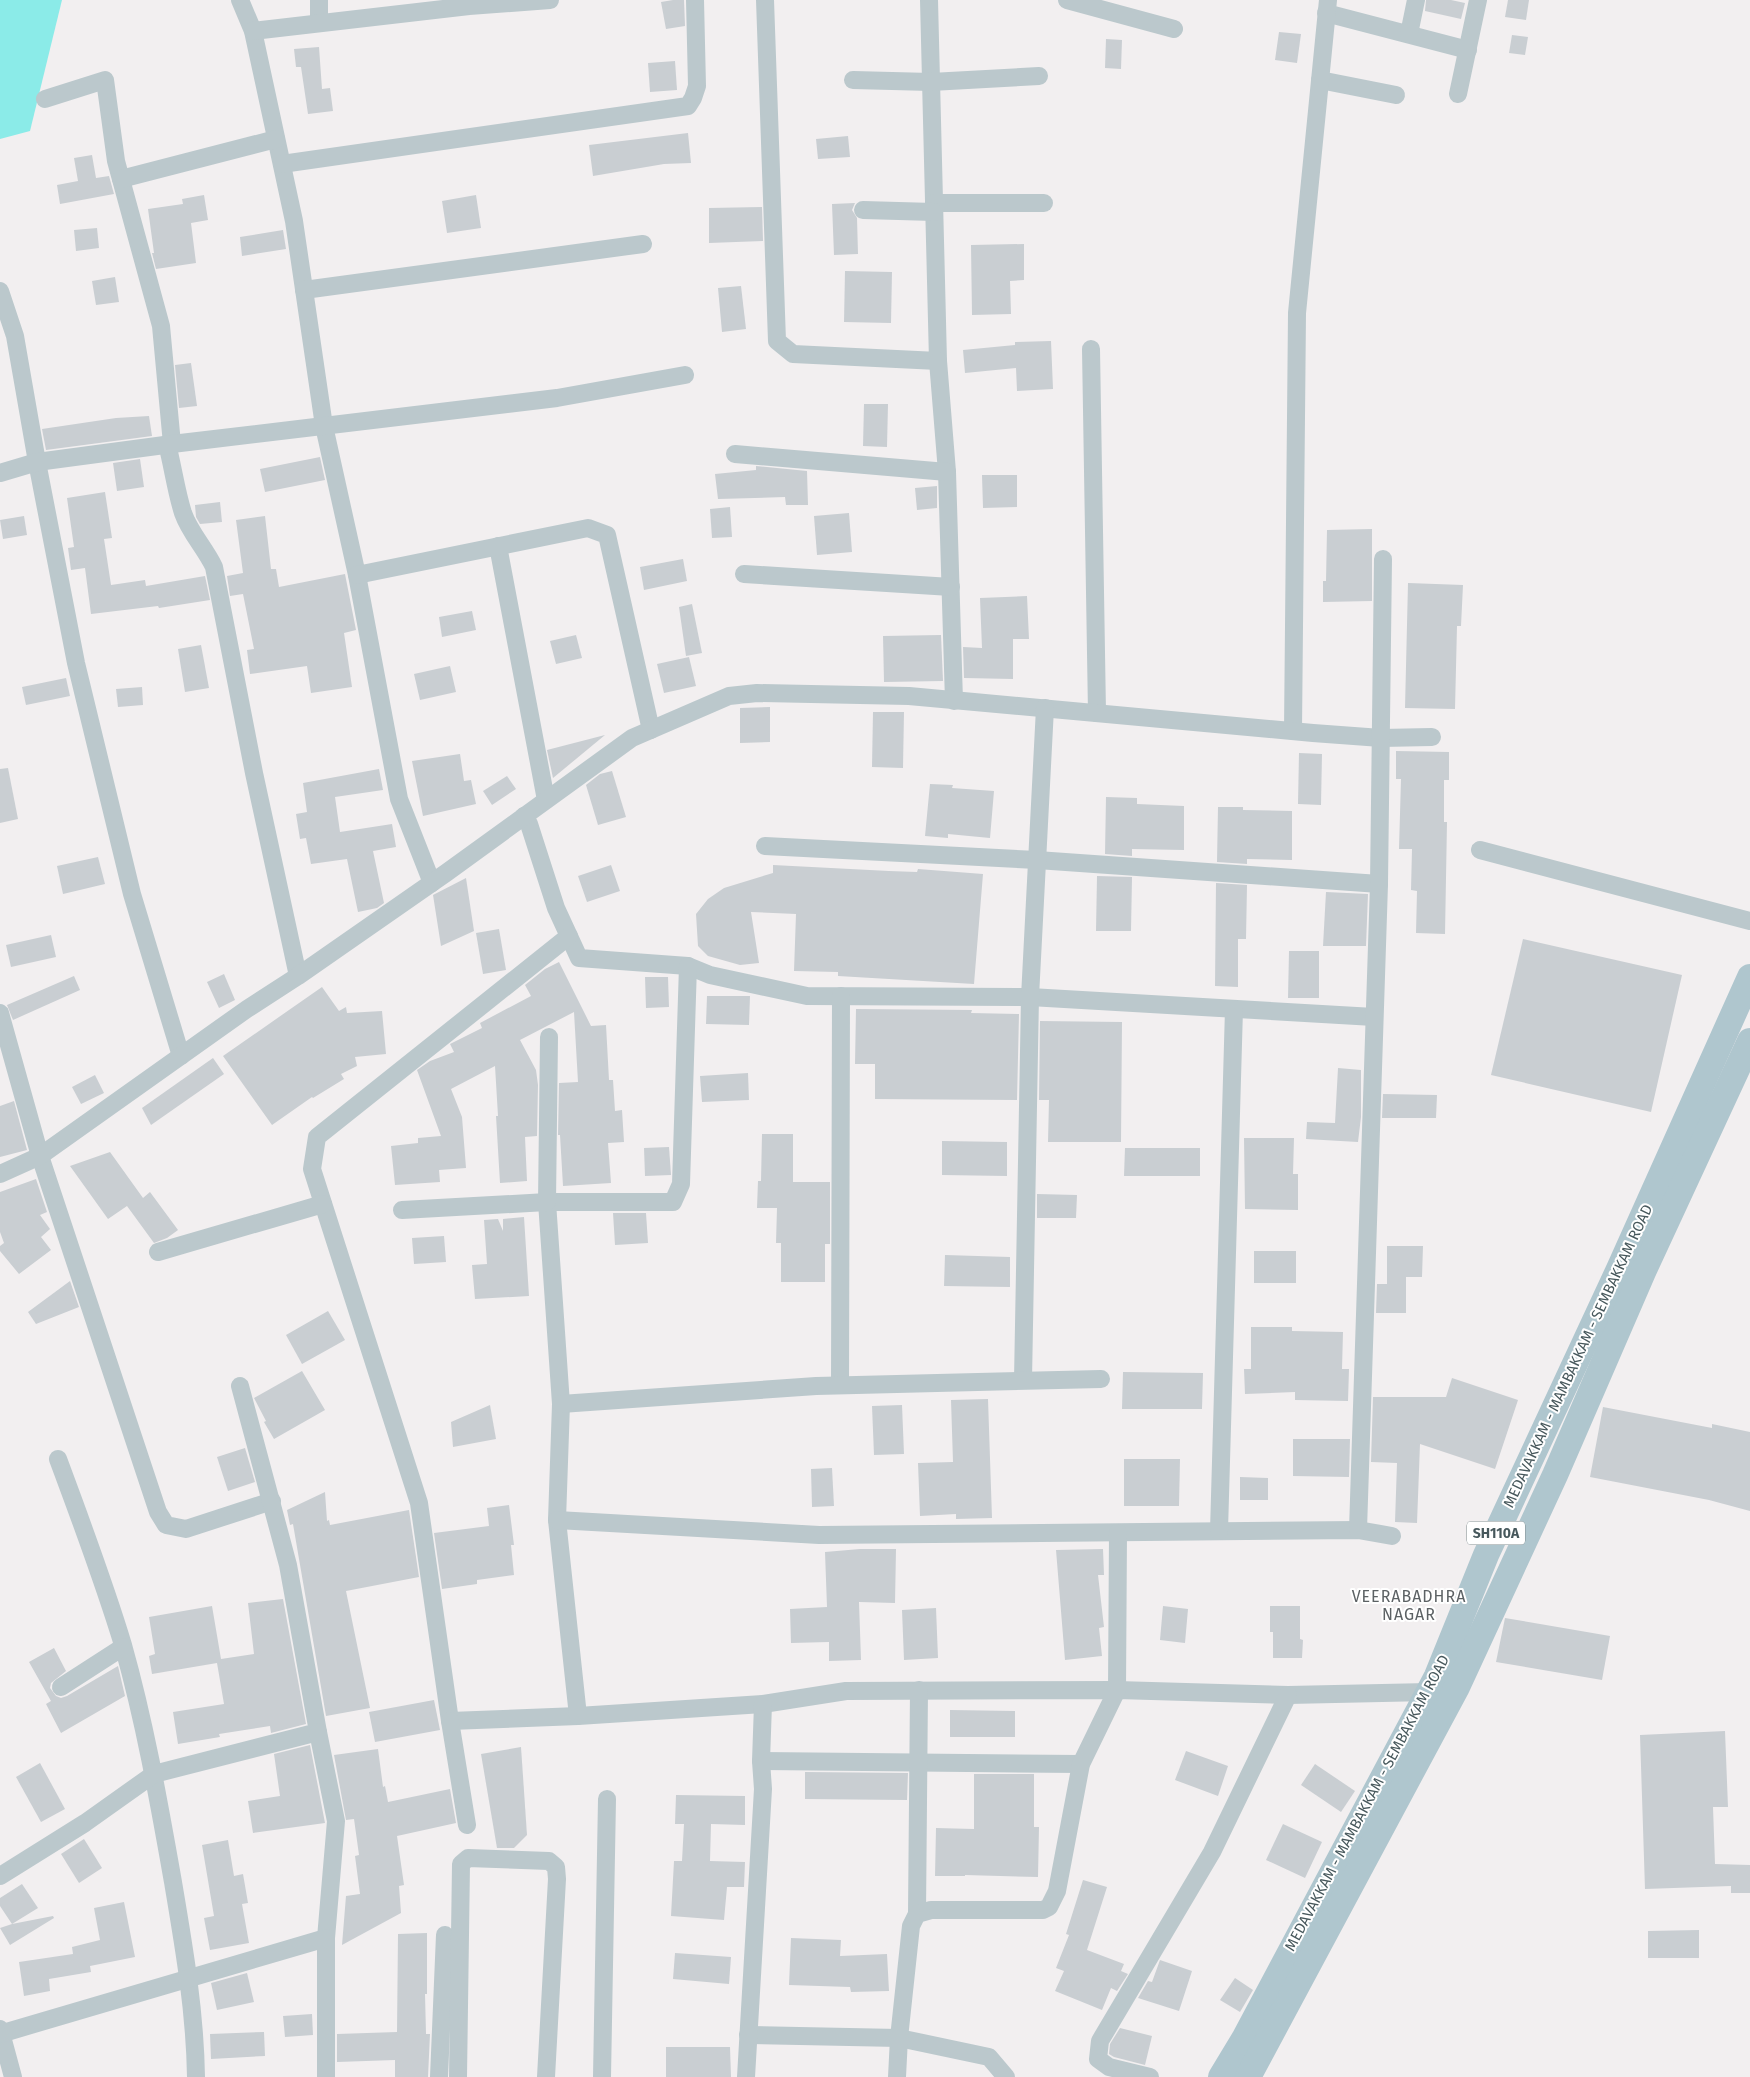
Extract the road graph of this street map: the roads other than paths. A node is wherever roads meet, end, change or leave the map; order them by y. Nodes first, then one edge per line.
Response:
1 (240, 0) edge
2 (319, 0) edge
3 (550, 0) edge
4 (696, 0) edge
5 (765, 0) edge
6 (929, 0) edge
7 (1067, 0) edge
8 (1416, 0) edge
9 (1478, 0) edge
10 (1327, 6) edge
11 (319, 23) junction
12 (1174, 28) dead end
13 (253, 31) junction
14 (1409, 34) junction
15 (1468, 50) junction
16 (1039, 76) dead end
17 (853, 80) dead end
18 (1320, 80) junction
19 (931, 82) junction
20 (1458, 94) dead end
21 (1396, 95) dead end
22 (45, 99) dead end
23 (276, 138) junction
24 (282, 164) junction
25 (121, 179) junction
26 (1044, 203) dead end
27 (934, 208) junction
28 (863, 210) dead end
29 (643, 244) dead end
30 (0, 290) edge
31 (304, 290) junction
32 (1091, 349) dead end
33 (938, 361) junction
34 (685, 375) dead end
35 (324, 426) junction
36 (170, 444) junction
37 (735, 454) dead end
38 (37, 462) junction
39 (947, 472) junction
40 (0, 473) edge
41 (498, 546) junction
42 (1383, 559) dead end
43 (358, 574) junction
44 (744, 574) dead end
45 (951, 587) junction
46 (954, 702) junction
47 (1045, 708) junction
48 (1097, 713) junction
49 (650, 730) junction
50 (1293, 731) junction
51 (1432, 737) dead end
52 (1381, 738) junction
53 (546, 800) junction
54 (524, 816) junction
55 (765, 846) dead end
56 (1480, 850) dead end
57 (1037, 860) junction
58 (432, 883) junction
59 (1379, 884) junction
60 (1750, 920) edge
61 (568, 936) junction
62 (688, 966) junction
63 (298, 976) junction
64 (1750, 978) edge
65 (842, 996) junction
66 (1030, 997) junction
67 (1234, 1009) junction
68 (0, 1013) edge
69 (1374, 1017) junction
70 (549, 1037) dead end
71 (1750, 1041) edge
72 (181, 1056) junction
73 (40, 1156) junction
74 (0, 1174) edge
75 (547, 1202) junction
76 (323, 1204) junction
77 (402, 1210) dead end
78 (158, 1252) dead end
79 (1101, 1379) dead end
80 (1023, 1380) junction
81 (840, 1385) junction
82 (240, 1386) dead end
83 (561, 1404) junction
84 (58, 1460) dead end
85 (272, 1501) junction
86 (556, 1520) junction
87 (1358, 1530) junction
88 (1219, 1531) junction
89 (1118, 1533) junction
90 (1392, 1536) dead end
91 (123, 1647) junction
92 (62, 1687) dead end
93 (919, 1690) junction
94 (1117, 1690) junction
95 (1288, 1694) junction
96 (1440, 1695) junction
97 (762, 1704) junction
98 (578, 1716) junction
99 (450, 1721) junction
100 (318, 1732) junction
101 (761, 1761) junction
102 (918, 1762) junction
103 (1081, 1764) junction
104 (154, 1774) junction
105 (607, 1798) dead end
106 (467, 1825) dead end
107 (0, 1876) edge
108 (918, 1914) junction
109 (445, 1935) dead end
110 (326, 1938) junction
111 (189, 1977) junction
112 (0, 2032) edge
113 (748, 2034) junction
114 (899, 2038) junction
115 (1254, 2043) junction
116 (13, 2077) edge
117 (196, 2077) edge
118 (326, 2077) edge
119 (439, 2077) edge
120 (458, 2077) edge
121 (546, 2077) edge
122 (602, 2077) edge
123 (746, 2077) edge
124 (897, 2077) edge
125 (1006, 2077) edge
126 (1150, 2077) edge
127 (1222, 2077) edge
128 (1248, 2077) edge

1 - 13 street
2 - 11 street
3 - 11 street
4 - 24 street
5 - 33 street
6 - 19 street
7 - 12 street
8 - 14 street
9 - 15 street
10 - 14 street
10 - 18 street
11 - 13 street
13 - 23 street
14 - 15 street
15 - 20 street
16 - 19 street
17 - 19 street
18 - 21 street
18 - 50 street
19 - 27 street
22 - 25 street
23 - 24 street
23 - 25 street
24 - 31 street
25 - 36 street
26 - 27 street
27 - 28 street
27 - 33 street
29 - 31 street
30 - 38 street
31 - 35 street
32 - 48 street
33 - 39 street
34 - 35 street
35 - 36 street
35 - 43 street
36 - 38 street
36 - 63 street
37 - 39 street
38 - 40 street
38 - 72 street
39 - 45 street
41 - 43 street
41 - 49 street
41 - 53 street
42 - 52 street
43 - 58 street
44 - 45 street
45 - 46 street
46 - 47 street
46 - 49 street
47 - 48 street
47 - 57 street
48 - 50 street
49 - 53 street
50 - 52 street
51 - 52 street
52 - 59 street
53 - 54 street
54 - 58 street
54 - 61 street
55 - 57 street
56 - 60 street
57 - 59 street
57 - 66 street
58 - 63 street
59 - 69 street
61 - 62 street
61 - 76 street
62 - 65 street
62 - 75 street
63 - 72 street
64 - 96 main road, MEDAVAKKAM - MAMBAKKAM - SEMBAKKAM ROAD / SH110A
65 - 66 street
65 - 81 street
66 - 67 street
66 - 80 street
67 - 69 street
67 - 88 street
68 - 73 street
69 - 87 street
70 - 75 street
71 - 96 main road, MEDAVAKKAM - MAMBAKKAM - SEMBAKKAM ROAD / SH110A
72 - 73 street
73 - 74 street
73 - 85 street
75 - 77 street
75 - 83 street
76 - 78 street
76 - 99 street
79 - 80 street
80 - 81 street
81 - 83 street
82 - 85 street
83 - 86 street
84 - 91 street
85 - 100 street
86 - 89 street
86 - 98 street
87 - 88 street
87 - 90 street
88 - 89 street
89 - 94 street
91 - 92 street
91 - 104 street
93 - 94 street
93 - 97 street
93 - 102 street
94 - 95 street
94 - 103 street
95 - 96 street
95 - 126 street
96 - 115 main road, MEDAVAKKAM - MAMBAKKAM - SEMBAKKAM ROAD / SH110A
97 - 98 street
97 - 101 street
98 - 99 street
99 - 106 street
100 - 104 street
100 - 110 street
101 - 102 street
101 - 113 street
102 - 103 street
102 - 108 street
103 - 108 street
104 - 107 street
104 - 111 street
105 - 122 street
108 - 114 street
109 - 119 street
110 - 111 street
110 - 118 street
111 - 112 street
111 - 117 street
112 - 116 street
113 - 114 street
113 - 123 street
114 - 124 street
114 - 125 street
115 - 127 main road, MEDAVAKKAM - MAMBAKKAM - SEMBAKKAM ROAD / SH110A
115 - 128 main road, MEDAVAKKAM - MAMBAKKAM - SEMBAKKAM ROAD / SH110A
120 - 121 street

